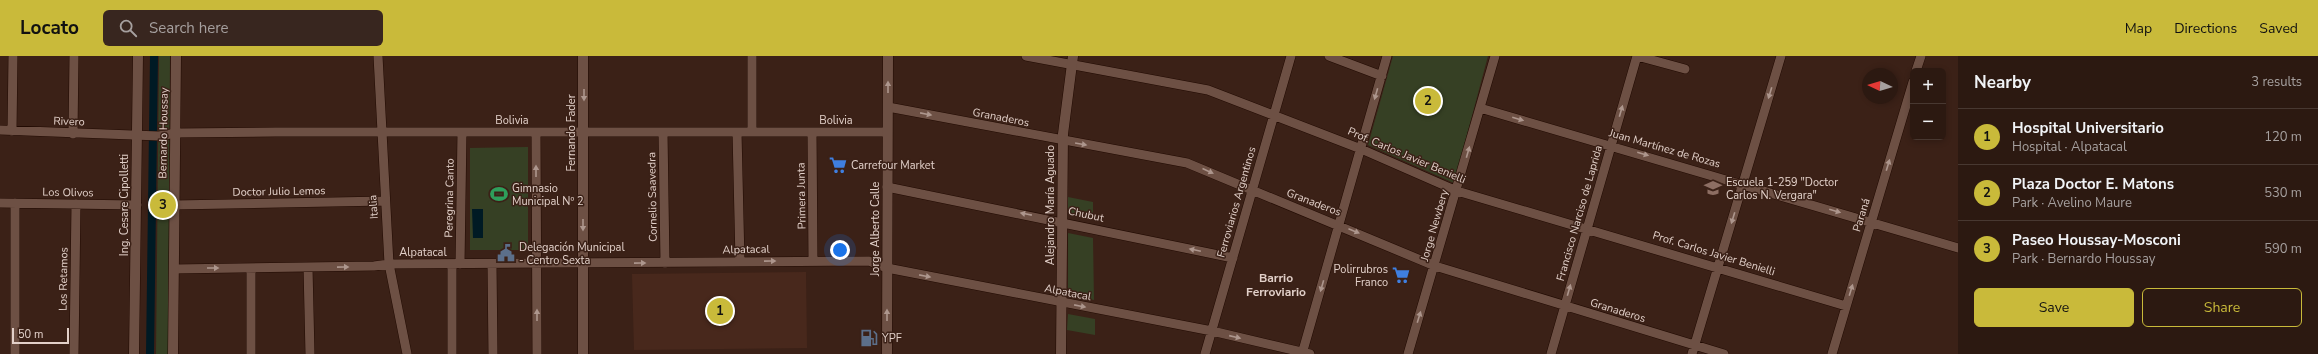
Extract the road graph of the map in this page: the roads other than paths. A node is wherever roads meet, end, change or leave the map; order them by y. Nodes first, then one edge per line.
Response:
1 (13, 56) edge
2 (74, 56) edge
3 (138, 56) edge
4 (176, 56) edge
5 (378, 56) edge
6 (583, 56) edge
7 (752, 56) edge
8 (888, 56) edge
9 (1026, 56) edge
10 (1291, 56) edge
11 (1329, 56) edge
12 (1387, 56) edge
13 (1495, 56) edge
14 (1637, 56) edge
15 (1781, 56) edge
16 (1921, 56) edge
17 (1072, 60) edge
18 (1917, 68) edge
19 (1685, 69) dead end
20 (1382, 76) junction
21 (1910, 92) edge
22 (888, 107) junction
23 (1480, 108) junction
24 (1274, 114) junction
25 (0, 130) edge
26 (12, 131) junction
27 (381, 132) junction
28 (462, 132) junction
29 (536, 132) junction
30 (584, 132) junction
31 (663, 132) junction
32 (737, 132) junction
33 (752, 132) junction
34 (812, 132) junction
35 (887, 132) junction
36 (176, 133) junction
37 (73, 134) junction
38 (136, 134) junction
39 (1062, 141) junction
40 (1611, 145) junction
41 (1361, 149) junction
42 (1743, 184) junction
43 (887, 187) junction
44 (1252, 190) junction
45 (1457, 191) junction
46 (385, 201) junction
47 (0, 203) edge
48 (15, 203) junction
49 (76, 204) junction
50 (136, 205) junction
51 (174, 205) junction
52 (1062, 221) junction
53 (1871, 222) junction
54 (1340, 225) junction
55 (1587, 228) junction
56 (1958, 248) edge
57 (1233, 258) junction
58 (813, 260) junction
59 (740, 261) junction
60 (666, 263) junction
61 (390, 264) junction
62 (456, 264) junction
63 (492, 264) junction
64 (537, 264) junction
65 (583, 264) junction
66 (1434, 266) junction
67 (308, 267) junction
68 (251, 268) junction
69 (887, 268) junction
70 (1718, 268) junction
71 (174, 269) junction
72 (1062, 303) junction
73 (1564, 306) junction
74 (1846, 306) junction
75 (1212, 331) junction
76 (1693, 350) edge
77 (15, 354) edge
78 (74, 354) edge
79 (134, 354) edge
80 (172, 354) edge
81 (250, 354) edge
82 (310, 354) edge
83 (407, 354) edge
84 (452, 354) edge
85 (493, 354) edge
86 (537, 354) edge
87 (582, 354) edge
88 (887, 354) edge
89 (1061, 354) edge
90 (1205, 354) edge
91 (1304, 354) edge
92 (1408, 354) edge
93 (1551, 354) edge
94 (1724, 354) edge
95 (1832, 354) edge

1 - 26 street
2 - 37 street
3 - 38 street, Ing. Cesare Cipolletti
4 - 36 street, Bernardo Houssay
5 - 27 street, Italia
6 -> 30 street, Fernando Fader
7 - 33 street
22 -> 8 street, Jorge Alberto Calle
9 - 17 street, Prof. Carlos Javier Benielli
10 - 24 street, Ferroviarios Argentinos
11 - 20 street
12 - 20 street
13 - 23 street, Jorge Newbery
14 - 19 street
40 -> 14 street, Francisco Narciso de Laprida
15 -> 42 street
16 - 18 street
17 - 24 street, Prof. Carlos Javier Benielli
17 - 39 street, Alejandro María Aguado
20 -> 41 street
53 -> 21 street, Paraná
22 - 35 street, Jorge Alberto Calle
22 -> 39 street, Granaderos
23 -> 40 street, Juan Martínez de Rozas
45 -> 23 street, Jorge Newbery
24 - 41 street, Prof. Carlos Javier Benielli
24 - 44 street, Ferroviarios Argentinos
25 - 26 street, Rivero
26 - 37 street, Rivero
27 - 28 street, Bolivia
27 - 36 street, Bolivia
27 - 46 street, Italia
28 - 29 street, Bolivia
28 - 62 street, Peregrina Canto
29 - 30 street, Bolivia
64 -> 29 street
30 - 31 street, Bolivia
30 -> 65 street, Fernando Fader
31 - 32 street, Bolivia
31 - 60 street, Cornelio Saavedra
32 - 33 street, Bolivia
32 - 59 street
33 - 34 street, Bolivia
34 - 35 street, Bolivia
34 - 58 street, Primera Junta
35 - 43 street, Jorge Alberto Calle
36 - 38 street, Bolivia
36 - 51 street, Bernardo Houssay
37 - 38 street, Rivero
38 - 50 street, Ing. Cesare Cipolletti
39 -> 44 street, Granaderos
39 - 52 street, Alejandro María Aguado
40 -> 42 street, Juan Martínez de Rozas
40 - 55 street, Francisco Narciso de Laprida
41 - 45 street, Prof. Carlos Javier Benielli
41 - 54 street
42 -> 53 street, Juan Martínez de Rozas
42 -> 70 street
52 -> 43 street, Chubut
43 - 69 street, Jorge Alberto Calle
44 - 54 street, Granaderos
44 - 57 street, Ferroviarios Argentinos
45 - 55 street, Prof. Carlos Javier Benielli
45 - 66 street, Jorge Newbery
46 - 51 street, Doctor Julio Lemos
46 - 61 street, Italia
47 - 48 street, Los Olivos
48 - 49 street, Los Olivos
48 - 77 street
49 - 50 street, Los Olivos
49 - 78 street, Los Retamos
50 - 79 street, Ing. Cesare Cipolletti
51 - 71 street, Bernardo Houssay
57 -> 52 street, Chubut
52 - 72 street, Alejandro María Aguado
53 - 56 street, Juan Martínez de Rozas
74 -> 53 street, Paraná
54 -> 66 street, Granaderos
54 -> 91 street
55 - 70 street, Prof. Carlos Javier Benielli
73 -> 55 street, Francisco Narciso de Laprida
57 - 75 street, Ferroviarios Argentinos
59 -> 58 street, Alpatacal
58 - 69 street, Alpatacal
59 - 60 street, Alpatacal
65 -> 60 street, Alpatacal
61 - 62 street, Alpatacal
67 -> 61 street, Alpatacal
61 - 83 street, Italia
62 - 63 street, Alpatacal
62 - 84 street, Peregrina Canto
63 - 64 street, Alpatacal
63 - 85 street
64 - 65 street, Alpatacal
86 -> 64 street
65 - 87 street, Fernando Fader
66 - 73 street, Granaderos
92 -> 66 street, Jorge Newbery
67 - 68 street, Alpatacal
67 - 82 street
71 -> 68 street, Alpatacal
68 - 81 street
69 -> 72 street, Alpatacal
88 -> 69 street, Jorge Alberto Calle
70 - 74 street, Prof. Carlos Javier Benielli
70 - 76 street
71 - 80 street, Bernardo Houssay
72 -> 75 street, Alpatacal
72 - 89 street, Alejandro María Aguado
73 - 76 street, Granaderos
73 - 93 street, Francisco Narciso de Laprida
74 - 95 street, Paraná
75 - 90 street, Ferroviarios Argentinos
75 -> 91 street, Alpatacal
76 - 94 street, Granaderos

